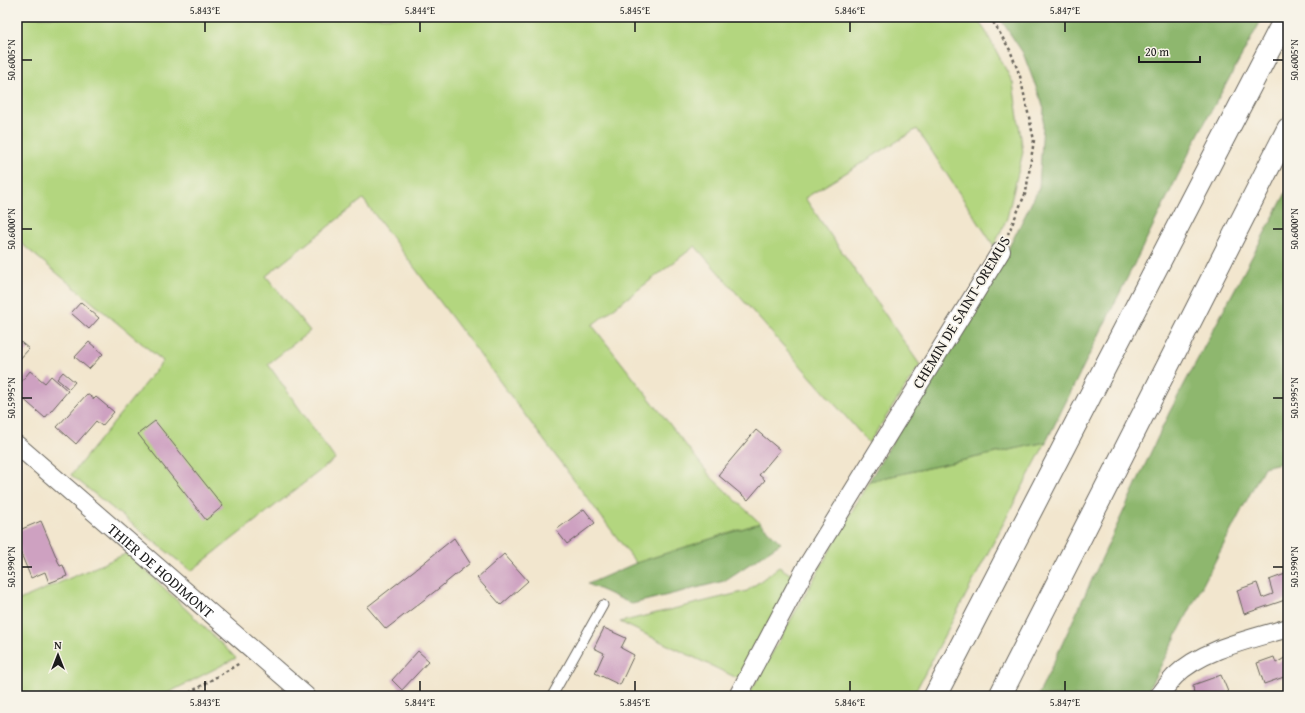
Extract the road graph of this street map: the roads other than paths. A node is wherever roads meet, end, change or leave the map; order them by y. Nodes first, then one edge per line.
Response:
1 (1286, 17) edge
2 (1288, 129) edge
3 (1001, 251) road end
4 (17, 445) edge
5 (602, 605) dead end
6 (1288, 628) edge
7 (1020, 659) junction
8 (306, 696) edge
9 (552, 696) edge
10 (738, 696) edge
11 (935, 696) edge
12 (1000, 696) edge
13 (1005, 696) edge
14 (1159, 696) edge

1 - 11 highway
2 - 7 highway
3 - 10 street, CHEMIN DE SAINT-OREMUS
4 - 8 street, THIER DE HODIMONT
5 - 9 lane
6 - 14 street
7 - 12 highway
7 - 13 highway

